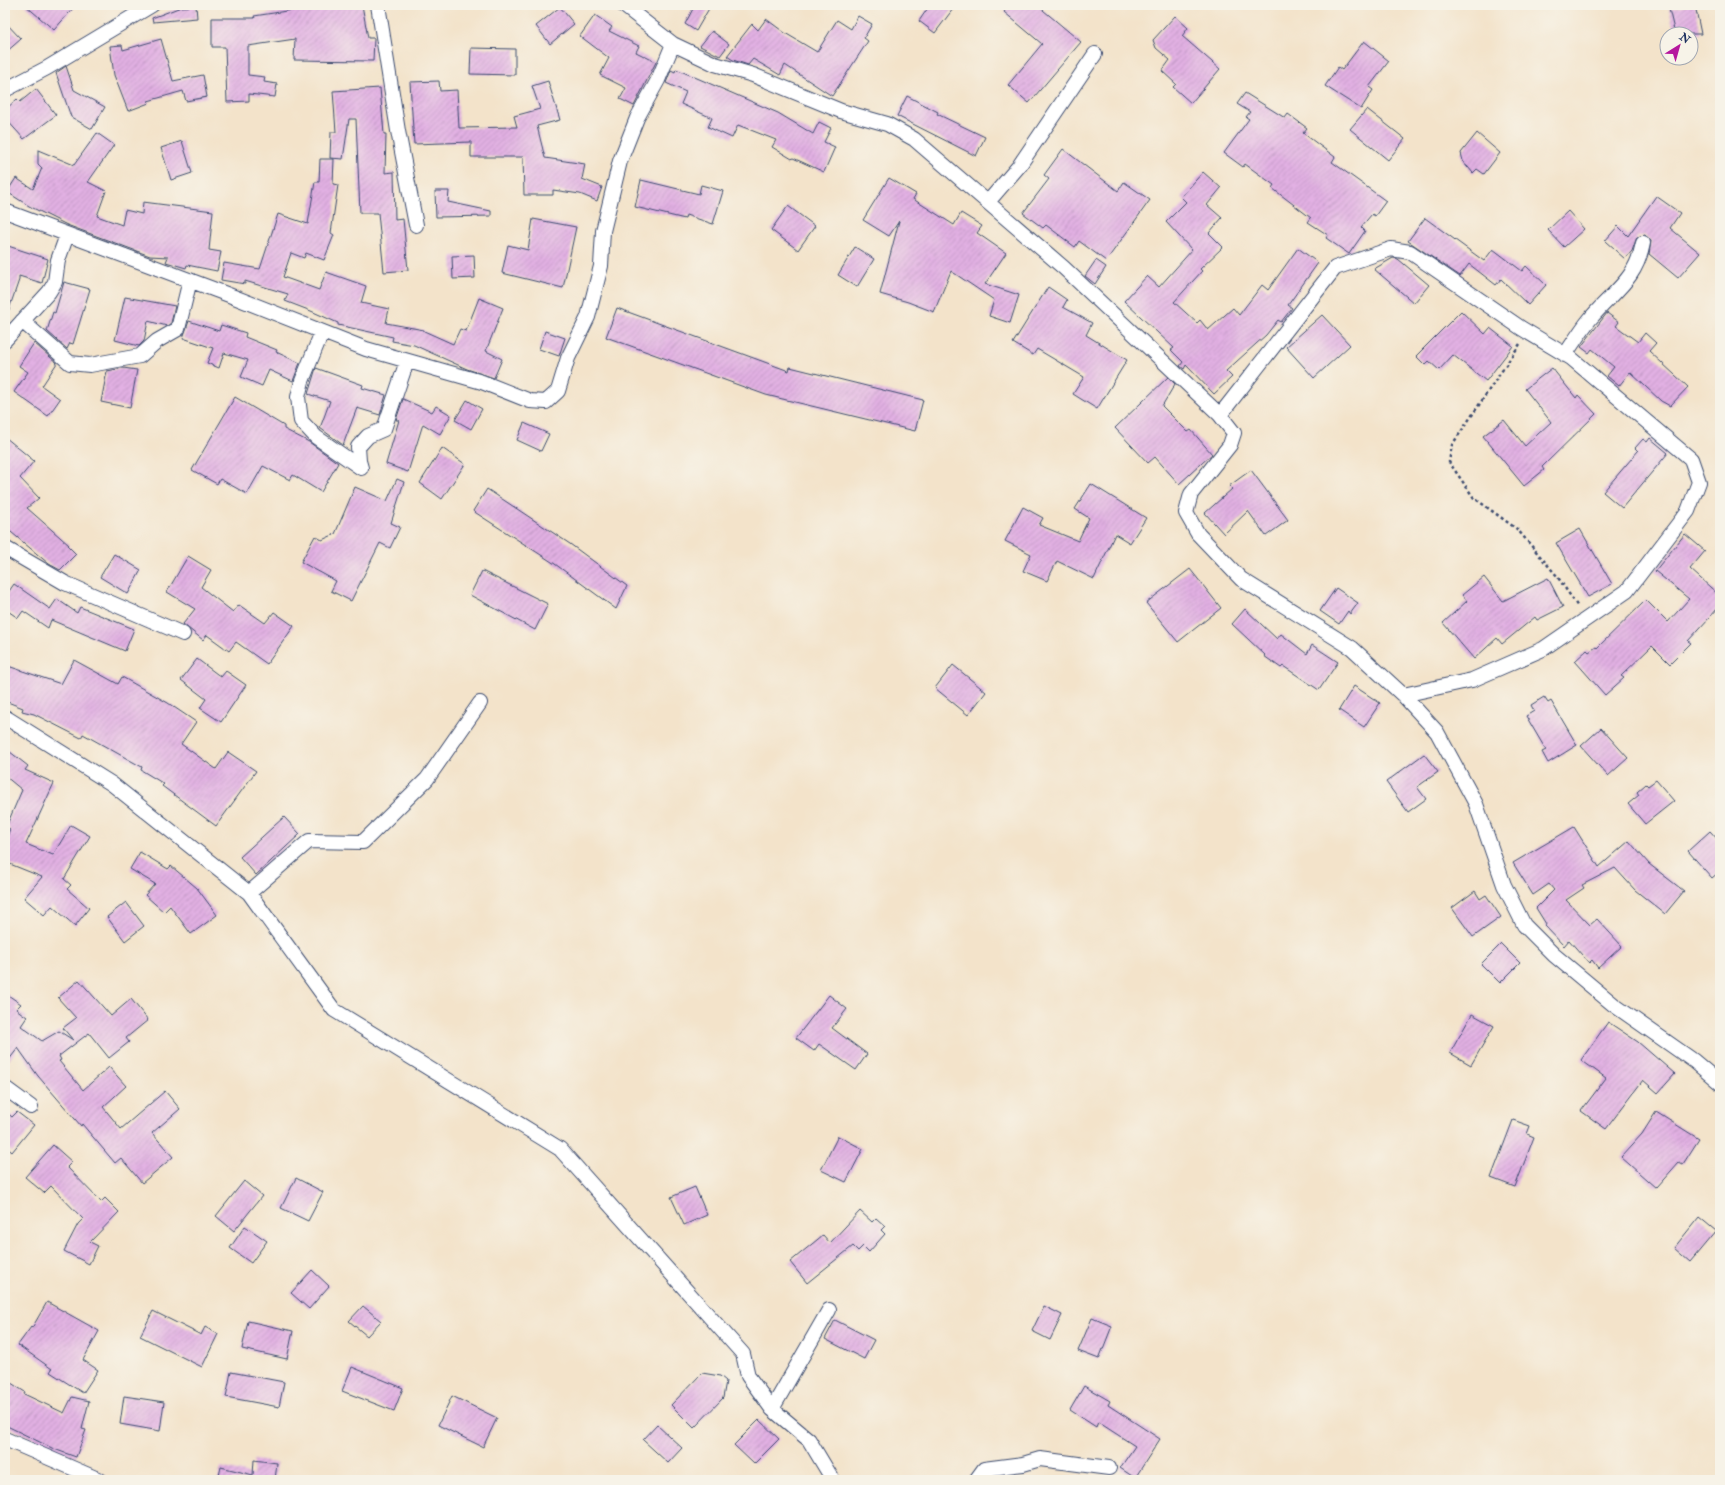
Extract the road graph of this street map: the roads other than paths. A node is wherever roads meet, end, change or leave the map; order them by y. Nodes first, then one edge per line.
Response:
1 (152, 5) edge
2 (378, 5) edge
3 (623, 5) edge
4 (673, 44) junction
5 (1095, 54) dead end
6 (5, 90) edge
7 (988, 202) junction
8 (5, 211) edge
9 (416, 225) dead end
10 (67, 235) junction
11 (1643, 243) dead end
12 (190, 280) junction
13 (22, 321) junction
14 (322, 332) junction
15 (5, 340) edge
16 (1565, 355) junction
17 (407, 361) junction
18 (1220, 415) junction
19 (5, 548) edge
20 (183, 634) dead end
21 (1403, 695) junction
22 (480, 703) dead end
23 (5, 716) edge
24 (249, 893) junction
25 (1720, 1083) edge
26 (5, 1088) edge
27 (31, 1107) dead end
28 (829, 1310) dead end
29 (772, 1409) junction
30 (5, 1439) edge
31 (1109, 1468) dead end
32 (100, 1480) edge
33 (833, 1480) edge
34 (976, 1480) edge

1 - 6 street
2 - 9 street
3 - 4 street
4 - 7 street
4 - 17 street
5 - 7 street
7 - 18 street
8 - 10 street
10 - 12 street
10 - 13 street
11 - 16 street
12 - 13 street
12 - 14 street
13 - 15 street
14 - 17 street
14 - 17 street
16 - 18 street
16 - 21 street
18 - 21 street
19 - 20 street
21 - 25 street
22 - 24 street
23 - 24 street
24 - 29 street
26 - 27 street
28 - 29 street
29 - 33 street
30 - 32 street
31 - 34 street

